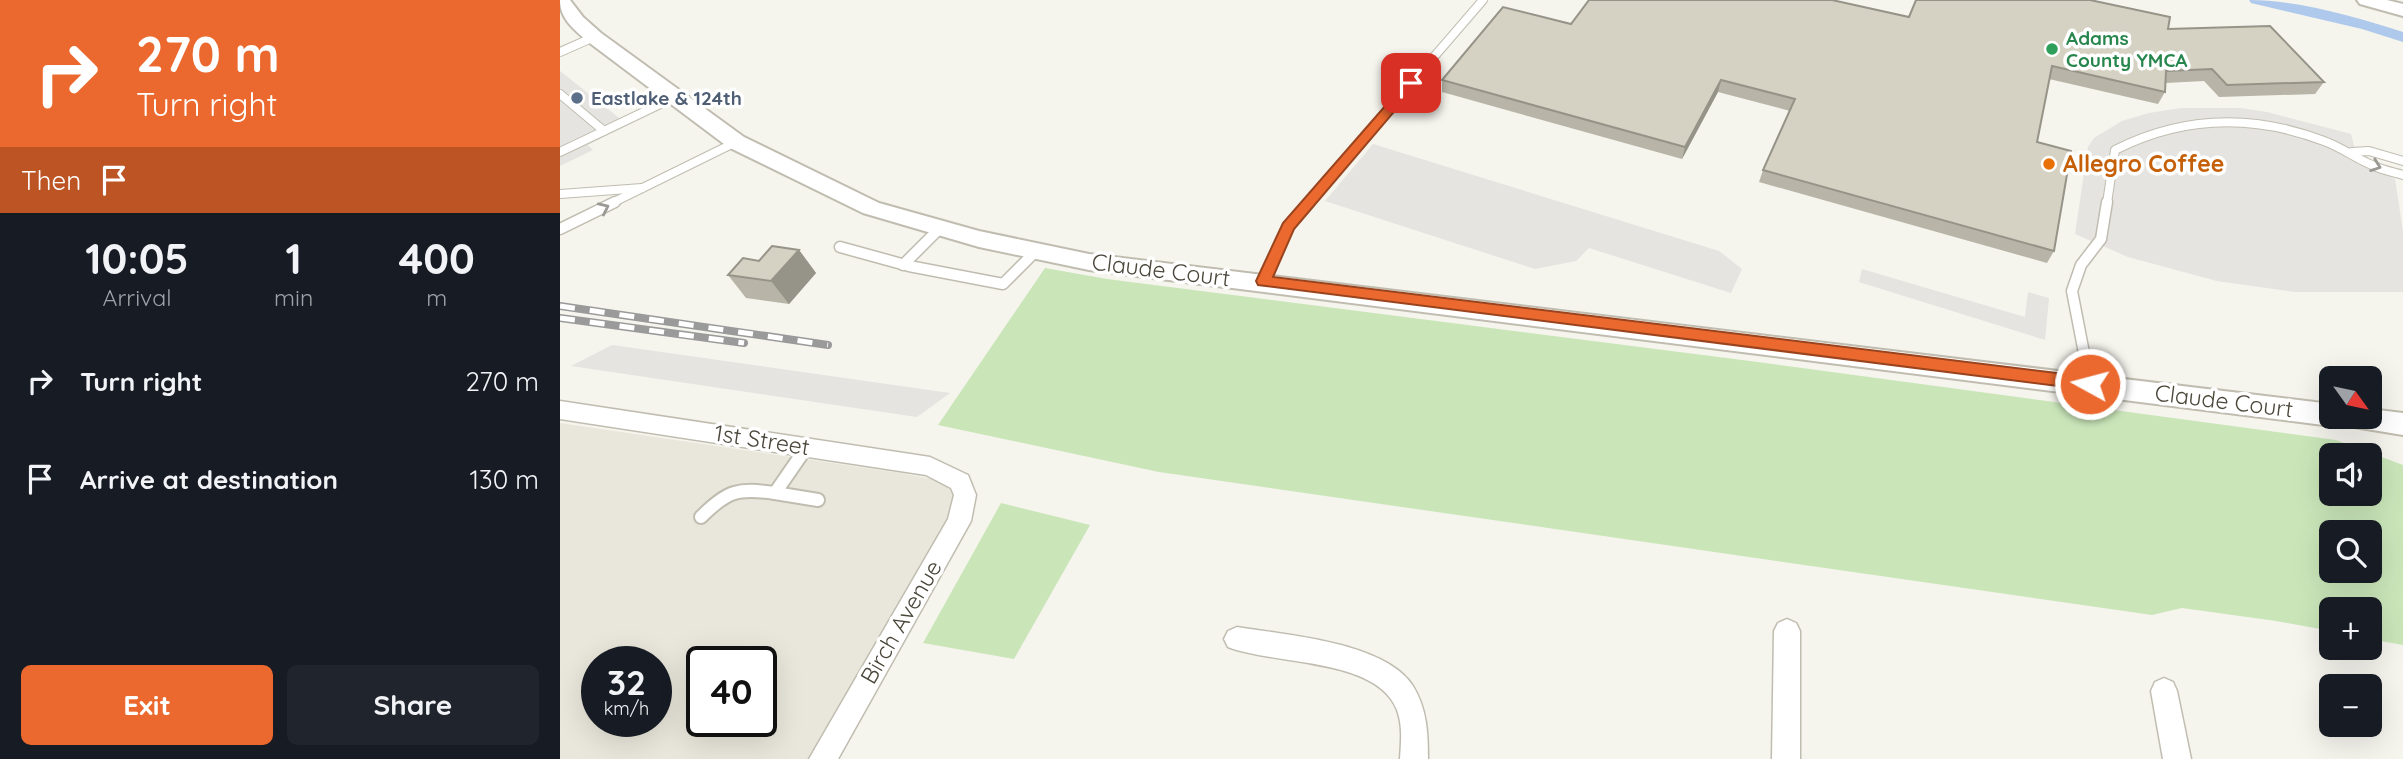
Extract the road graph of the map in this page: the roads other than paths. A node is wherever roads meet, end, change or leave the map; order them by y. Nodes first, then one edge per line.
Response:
1 (561, 0) edge
2 (1483, 0) edge
3 (2367, 0) edge
4 (2403, 10) edge
5 (594, 37) junction
6 (560, 52) edge
7 (560, 94) edge
8 (673, 98) junction
9 (604, 131) junction
10 (736, 142) junction
11 (560, 152) edge
12 (2352, 152) junction
13 (2403, 161) edge
14 (2403, 175) edge
15 (648, 188) junction
16 (560, 194) edge
17 (940, 228) junction
18 (560, 229) edge
19 (840, 247) dead end
20 (1036, 251) junction
21 (903, 265) junction
22 (1264, 281) junction
23 (2090, 384) junction
24 (560, 410) edge
25 (2319, 413) edge
26 (2382, 421) edge
27 (2403, 424) edge
28 (807, 447) junction
29 (960, 482) joint
30 (775, 493) junction
31 (818, 500) dead end
32 (701, 517) dead end
33 (1787, 631) dead end
34 (1237, 639) dead end
35 (2164, 691) dead end
36 (823, 759) edge
37 (1413, 759) edge
38 (1786, 759) edge
39 (2177, 759) edge

1 - 5 street, Claude Court
2 - 22 lane
3 - 4 street
5 - 6 lane
5 - 8 street, Claude Court
7 - 9 lane
8 - 9 lane
8 - 10 street, Claude Court
9 - 11 lane
10 - 15 lane
10 - 17 street, Claude Court
12 - 13 lane
12 -> 14 lane
12 - 23 lane
15 - 16 lane
18 -> 15 lane
17 - 20 street, Claude Court
17 - 21 lane
19 - 21 lane
20 - 21 lane
20 - 22 street, Claude Court
22 - 23 street, Claude Court
23 - 25 street, Claude Court
24 - 28 street, 1st Street
26 - 27 street
28 - 29 street, 1st Street
28 - 30 lane
29 - 36 street, Birch Avenue
30 - 31 lane
30 - 32 lane
33 - 38 street
34 - 37 street
35 - 39 street

